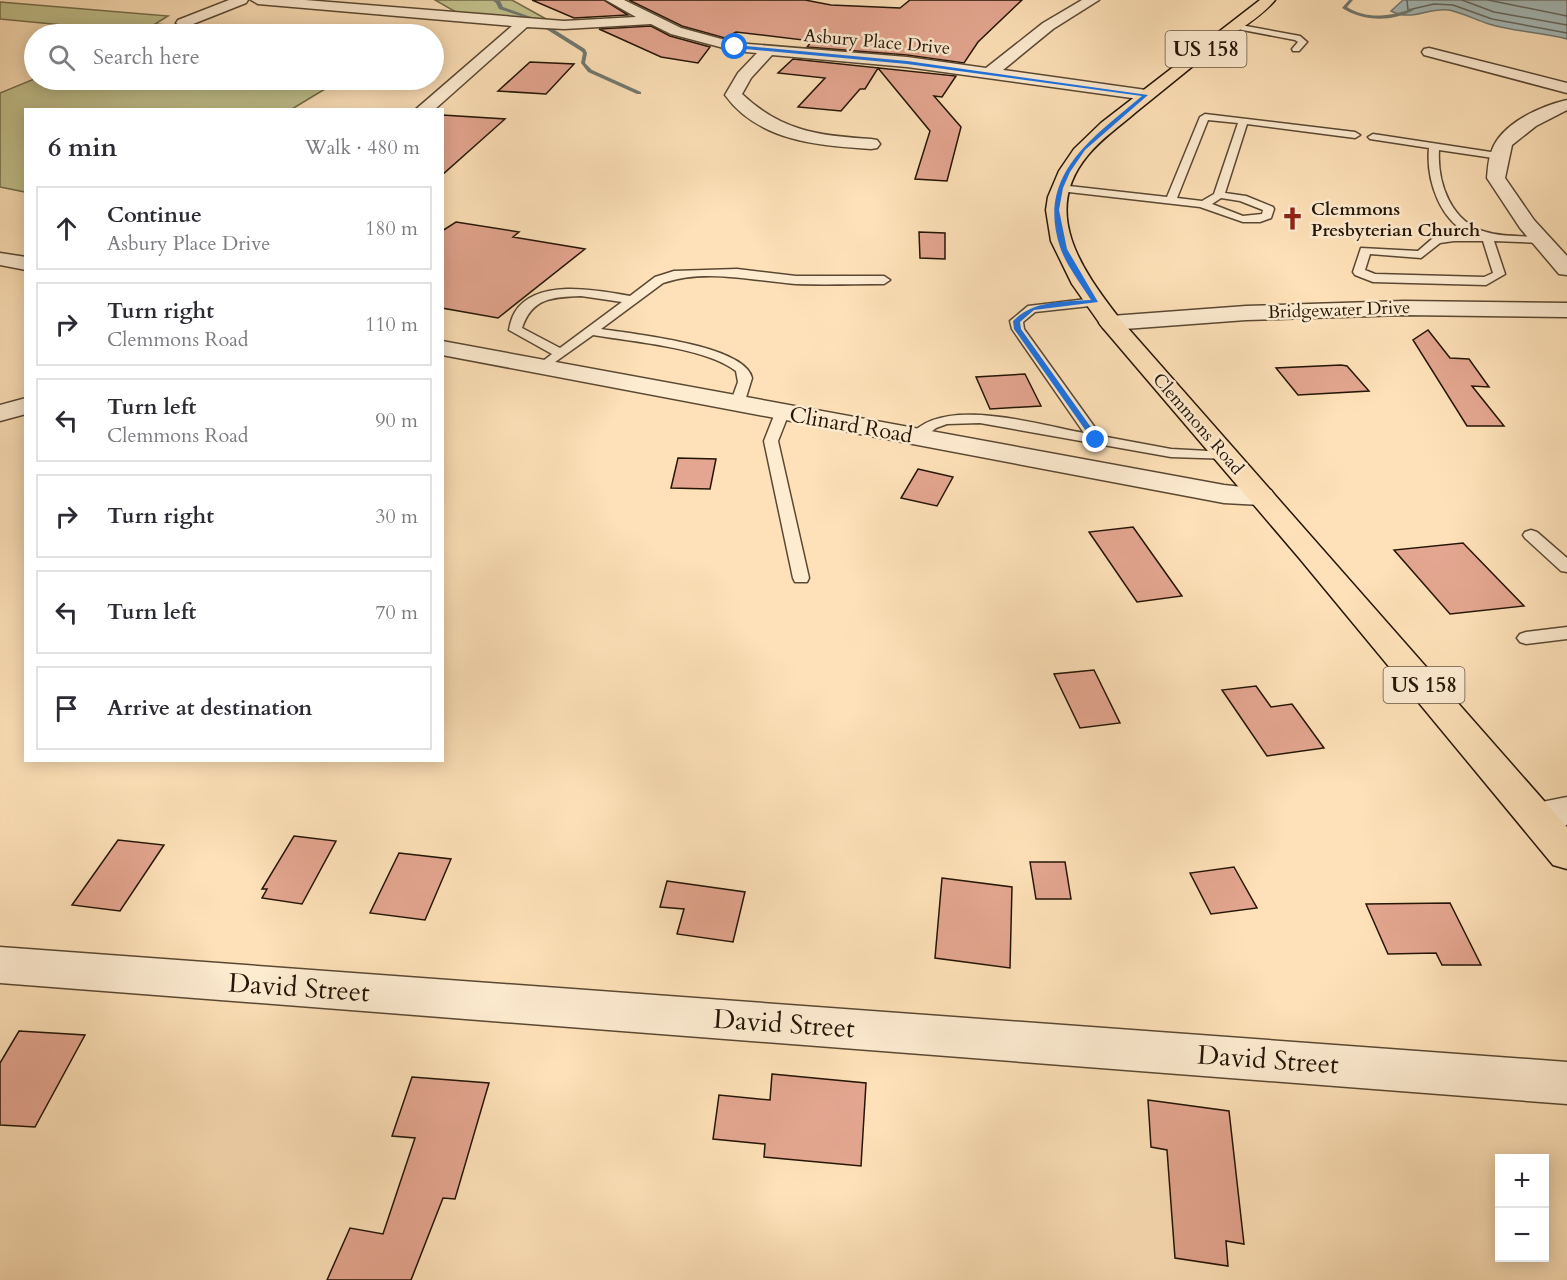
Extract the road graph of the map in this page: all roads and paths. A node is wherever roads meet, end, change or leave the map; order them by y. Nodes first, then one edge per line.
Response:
1 (241, 0) edge
2 (258, 0) edge
3 (613, 0) edge
4 (1092, 0) edge
5 (1268, 0) edge
6 (652, 20) junction
7 (183, 23) dead end
8 (524, 23) junction
9 (1235, 26) junction
10 (1296, 50) dead end
11 (767, 51) junction
12 (1429, 52) dead end
13 (990, 73) junction
14 (1567, 88) edge
15 (1146, 96) junction
16 (1567, 105) edge
17 (425, 108) edge
18 (1243, 121) junction
19 (1355, 135) dead end
20 (1373, 137) dead end
21 (871, 144) dead end
22 (1434, 146) junction
23 (1500, 156) junction
24 (1060, 188) junction
25 (1219, 195) junction
26 (1171, 200) junction
27 (1202, 204) junction
28 (1488, 238) junction
29 (1541, 240) junction
30 (0, 259) edge
31 (24, 264) edge
32 (1567, 269) edge
33 (884, 280) dead end
34 (632, 300) junction
35 (1095, 302) junction
36 (1567, 310) edge
37 (1111, 323) junction
38 (589, 331) junction
39 (444, 348) edge
40 (551, 360) junction
41 (737, 404) junction
42 (24, 407) edge
43 (0, 413) edge
44 (782, 413) junction
45 (916, 437) junction
46 (1096, 440) junction
47 (1227, 456) junction
48 (1261, 496) junction
49 (1531, 535) dead end
50 (1567, 567) edge
51 (801, 578) dead end
52 (1567, 633) edge
53 (1526, 639) dead end
54 (1551, 814) edge
55 (1567, 854) edge
56 (0, 965) edge
57 (1567, 1083) edge

1 - 7 street
2 - 8 street
3 - 6 street, Asbury Place Drive
4 - 13 street
5 - 9 main road, Clemmons Road / US 158
6 - 8 street
6 - 11 street, Asbury Place Drive
8 - 17 street
9 - 10 lane
9 - 15 main road, Clemmons Road / US 158
11 - 13 street, Asbury Place Drive
11 - 21 street
12 - 14 street
13 - 15 street, Asbury Place Drive
15 - 24 main road, Clemmons Road / US 158
16 - 23 street
18 - 19 lane
18 - 25 lane
18 - 26 lane
20 - 22 lane
22 - 23 lane
22 - 28 lane
23 - 29 street
24 - 26 lane
24 - 35 main road, Clemmons Road / US 158
25 - 27 lane
25 - 27 lane
26 - 27 lane
28 - 28 lane
28 - 29 lane
29 - 32 street
30 - 31 street
33 - 34 lane
34 - 38 lane
34 - 40 lane
35 - 37 main road, Clemmons Road / US 158
35 - 46 lane
36 - 37 street, Bridgewater Drive
37 - 47 main road, Clemmons Road / US 158
38 - 40 lane
38 - 41 lane
39 - 40 street, Clinard Road
40 - 41 street, Clinard Road
41 - 44 street, Clinard Road
42 - 43 street
44 - 45 street, Clinard Road
44 - 51 lane
45 - 46 lane
45 - 48 street, Clinard Road
46 - 47 lane
47 - 48 main road, Clemmons Road / US 158
48 - 54 main road, Clemmons Road / US 158
49 - 50 lane
52 - 53 lane
54 - 55 main road, Clemmons Road / US 158
56 - 57 street, David Street

